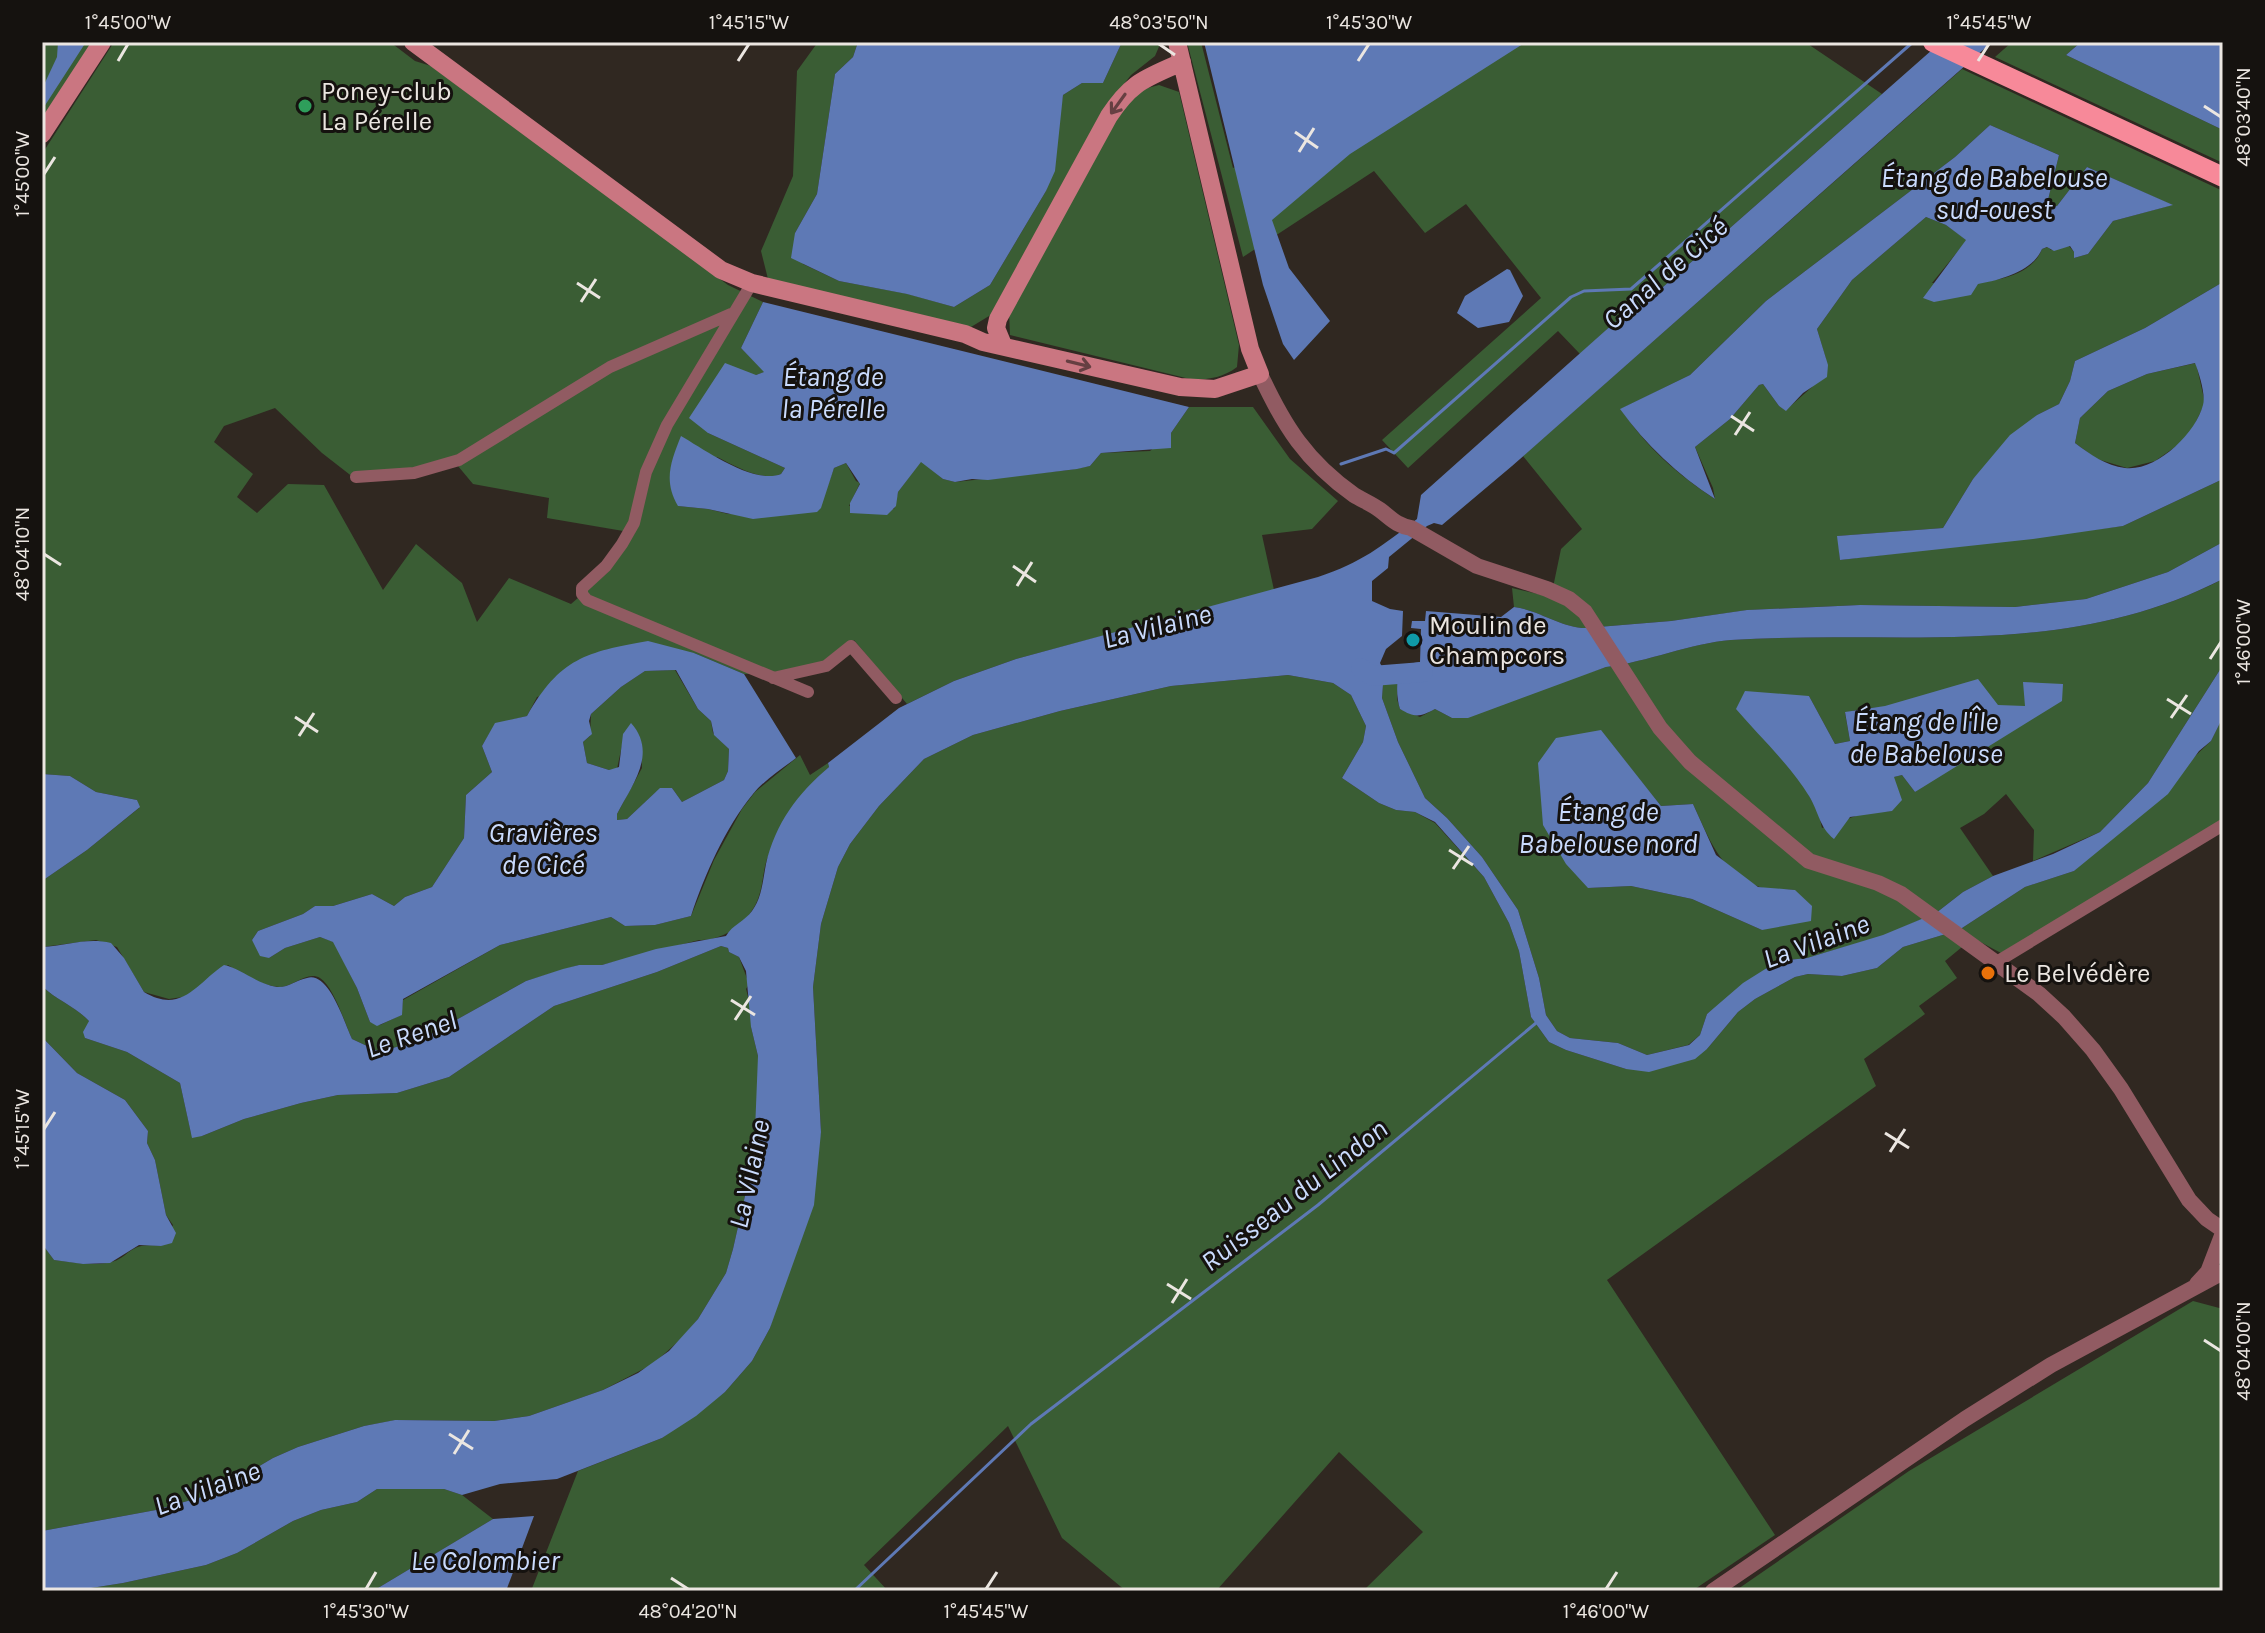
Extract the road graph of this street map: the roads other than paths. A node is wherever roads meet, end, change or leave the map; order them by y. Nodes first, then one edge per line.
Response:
1 (102, 42) edge
2 (413, 42) edge
3 (1177, 42) edge
4 (1933, 42) edge
5 (1182, 62) junction
6 (42, 134) edge
7 (2223, 177) edge
8 (752, 283) junction
9 (731, 314) junction
10 (998, 319) junction
11 (965, 334) junction
12 (1003, 345) junction
13 (1260, 374) junction
14 (356, 477) dead end
15 (773, 678) junction
16 (808, 692) dead end
17 (896, 698) dead end
18 (2223, 825) edge
19 (1995, 963) junction
20 (2223, 1231) edge
21 (2219, 1272) edge
22 (1713, 1591) edge

1 - 6 main road
2 - 8 main road
3 - 5 main road
4 - 7 main road
5 -> 10 main road
5 - 13 main road
8 - 9 street
8 - 11 main road
9 - 14 street
9 - 15 street
10 - 11 main road
10 - 12 main road
11 - 12 main road
12 -> 13 main road
13 - 19 street
15 - 16 street
15 - 17 street
18 - 19 street
19 - 20 street
20 - 21 street
21 - 22 street

